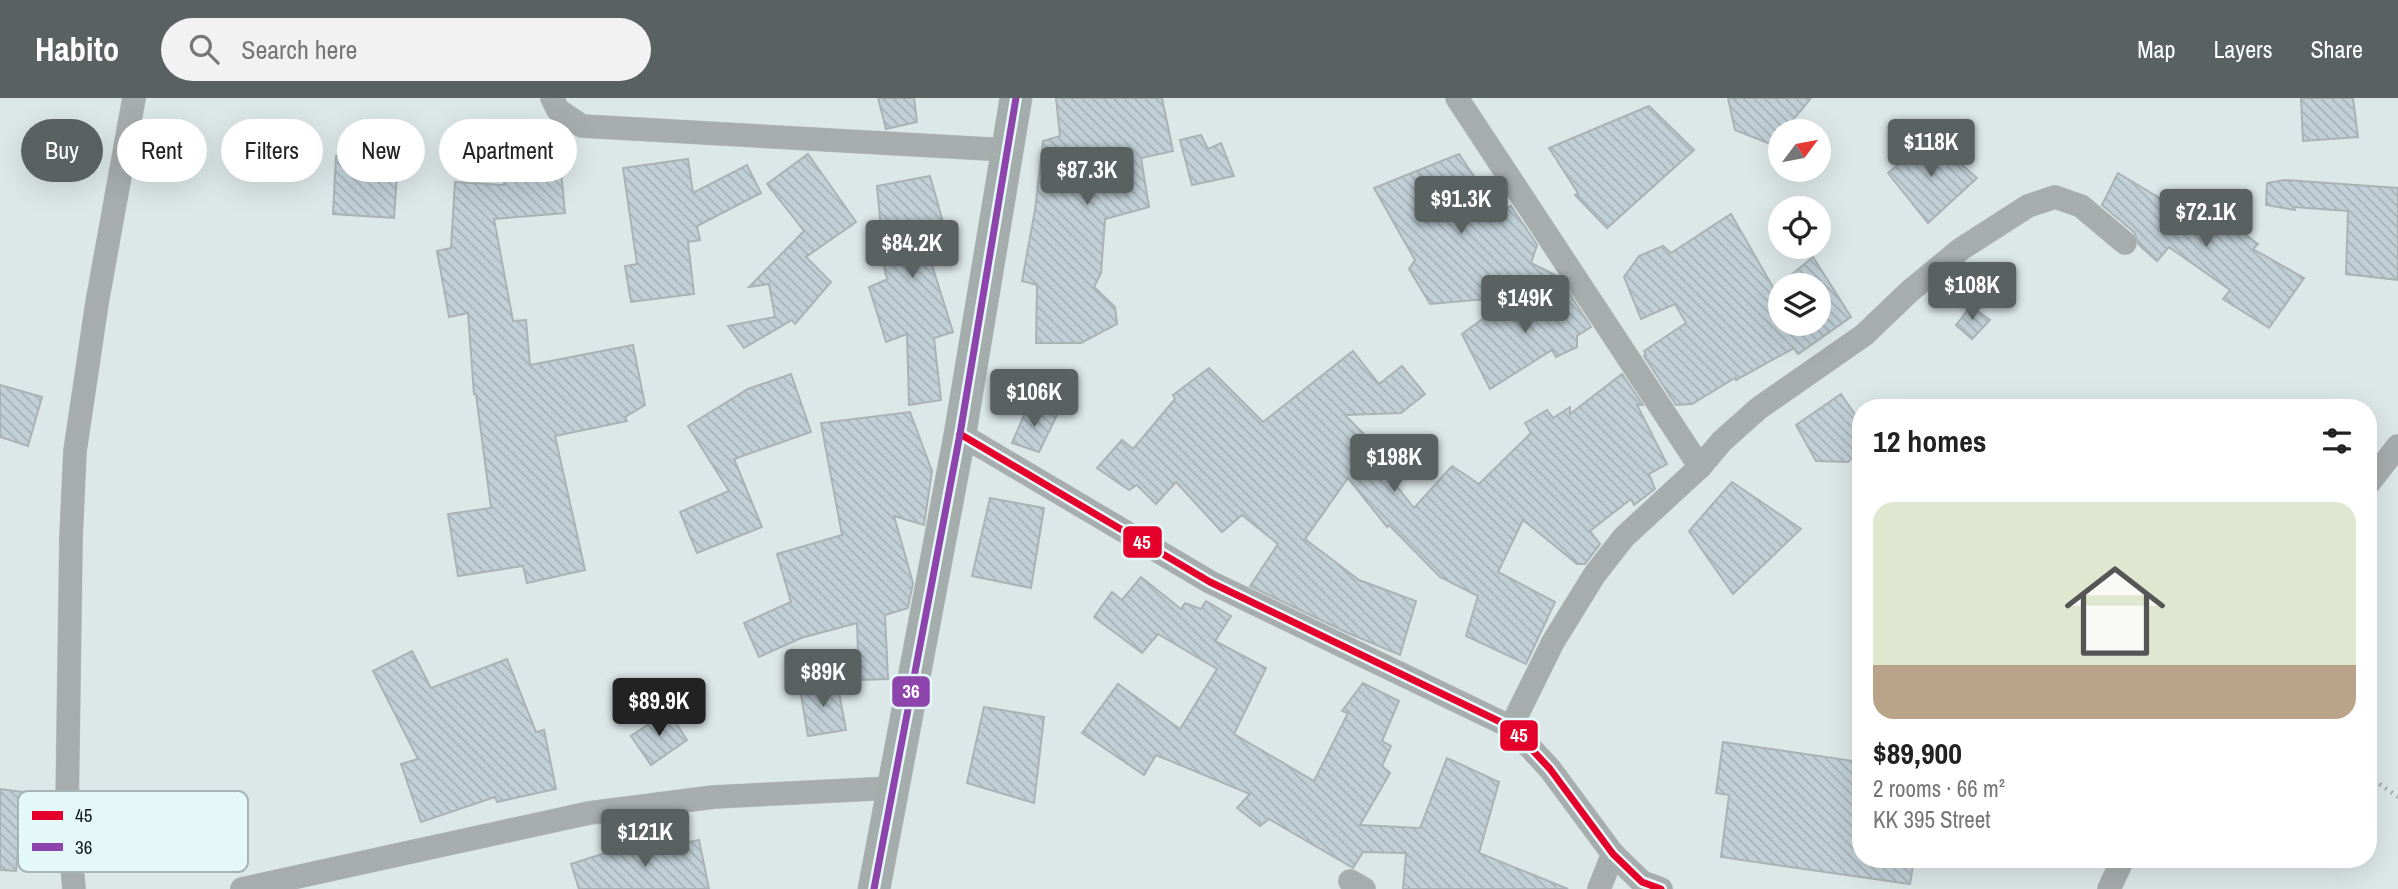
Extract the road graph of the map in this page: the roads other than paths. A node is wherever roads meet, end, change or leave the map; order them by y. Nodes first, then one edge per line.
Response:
1 (134, 98) edge
2 (552, 98) edge
3 (1016, 98) edge
4 (1457, 98) edge
5 (1007, 150) junction
6 (2125, 243) dead end
7 (960, 433) junction
8 (2398, 446) edge
9 (1700, 467) junction
10 (2377, 473) edge
11 (1511, 727) junction
12 (893, 788) junction
13 (67, 791) edge
14 (1613, 854) junction
15 (2119, 868) edge
16 (242, 889) edge
17 (874, 889) edge
18 (1598, 889) edge
19 (1661, 889) edge
20 (2109, 889) edge

1 - 13 street
2 - 5 street
3 - 5 street
4 - 9 street
5 - 7 street
6 - 9 street
7 - 11 street
7 - 12 street
8 - 10 street
9 - 11 street
11 - 14 street
12 - 16 street
12 - 17 street
14 - 18 street
14 - 19 street
15 - 20 street

